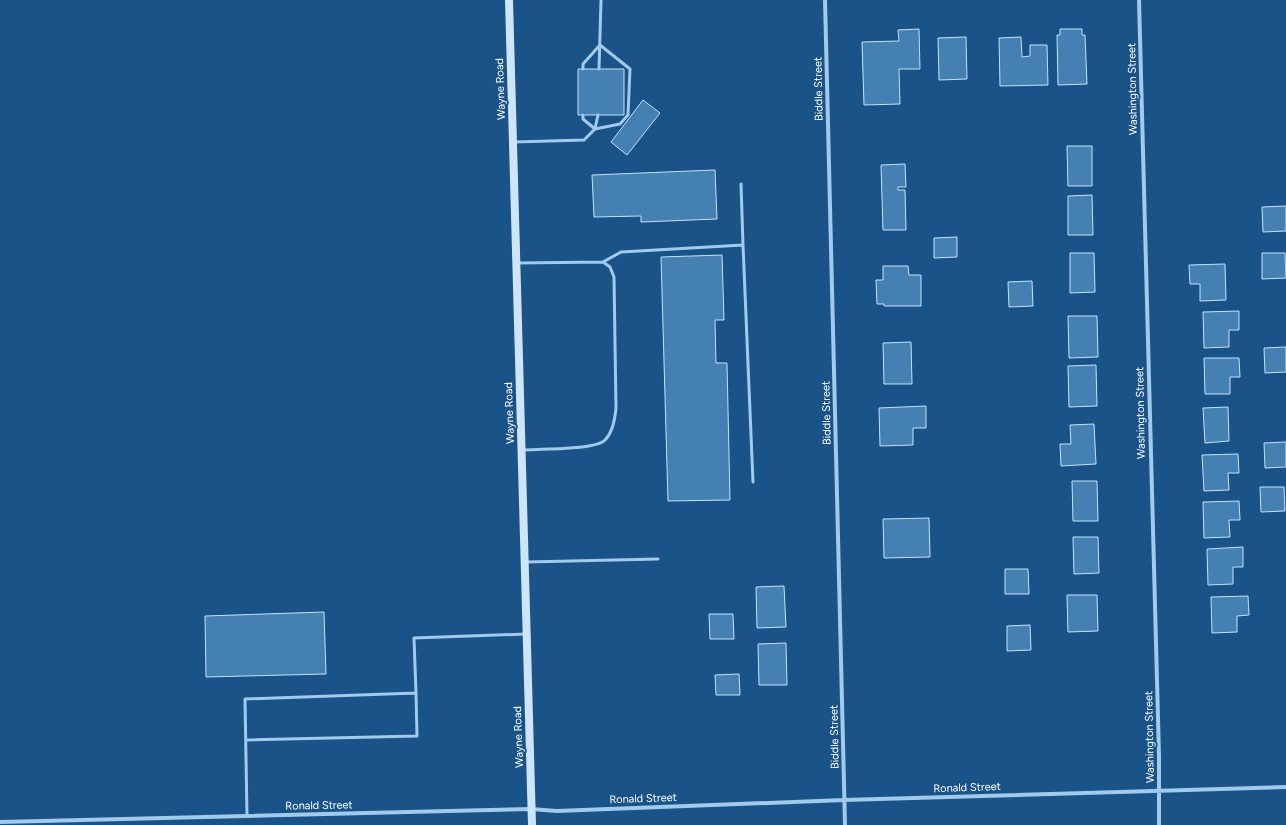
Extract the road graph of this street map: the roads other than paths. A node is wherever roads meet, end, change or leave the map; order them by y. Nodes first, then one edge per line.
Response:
1 (509, 0) edge
2 (601, 0) edge
3 (825, 0) edge
4 (1139, 0) edge
5 (600, 45) junction
6 (583, 69) dead end
7 (599, 69) dead end
8 (583, 115) dead end
9 (598, 115) dead end
10 (595, 129) junction
11 (513, 142) junction
12 (741, 184) dead end
13 (743, 245) junction
14 (603, 262) junction
15 (516, 264) junction
16 (521, 450) junction
17 (753, 482) dead end
18 (658, 559) dead end
19 (524, 562) junction
20 (526, 634) junction
21 (416, 693) junction
22 (246, 740) junction
23 (1286, 787) edge
24 (1158, 791) junction
25 (844, 800) junction
26 (531, 809) junction
27 (247, 816) junction
28 (0, 822) edge
29 (532, 825) edge
30 (845, 825) edge
31 (1159, 825) edge

1 - 11 main road, Wayne Road
2 - 5 lane
3 - 25 street, Biddle Street
4 - 24 street, Washington Street
5 - 6 lane
5 - 7 lane
5 - 10 lane
8 - 10 lane
9 - 10 lane
10 - 11 lane
11 - 15 main road, Wayne Road
12 - 13 lane
13 - 14 lane
13 - 17 lane
14 - 15 lane
14 - 16 lane
15 - 16 main road, Wayne Road
16 - 19 main road, Wayne Road
18 - 19 lane
19 - 20 main road, Wayne Road
20 - 21 lane
20 - 26 main road, Wayne Road
21 - 22 lane
21 - 22 lane
22 - 27 lane
23 - 24 street, Ronald Street
24 - 25 street, Ronald Street
24 - 31 street, Washington Street
25 - 26 street, Ronald Street
25 - 30 street, Biddle Street
26 - 27 street, Ronald Street
26 - 29 main road, Wayne Road
27 - 28 street, Ronald Street

